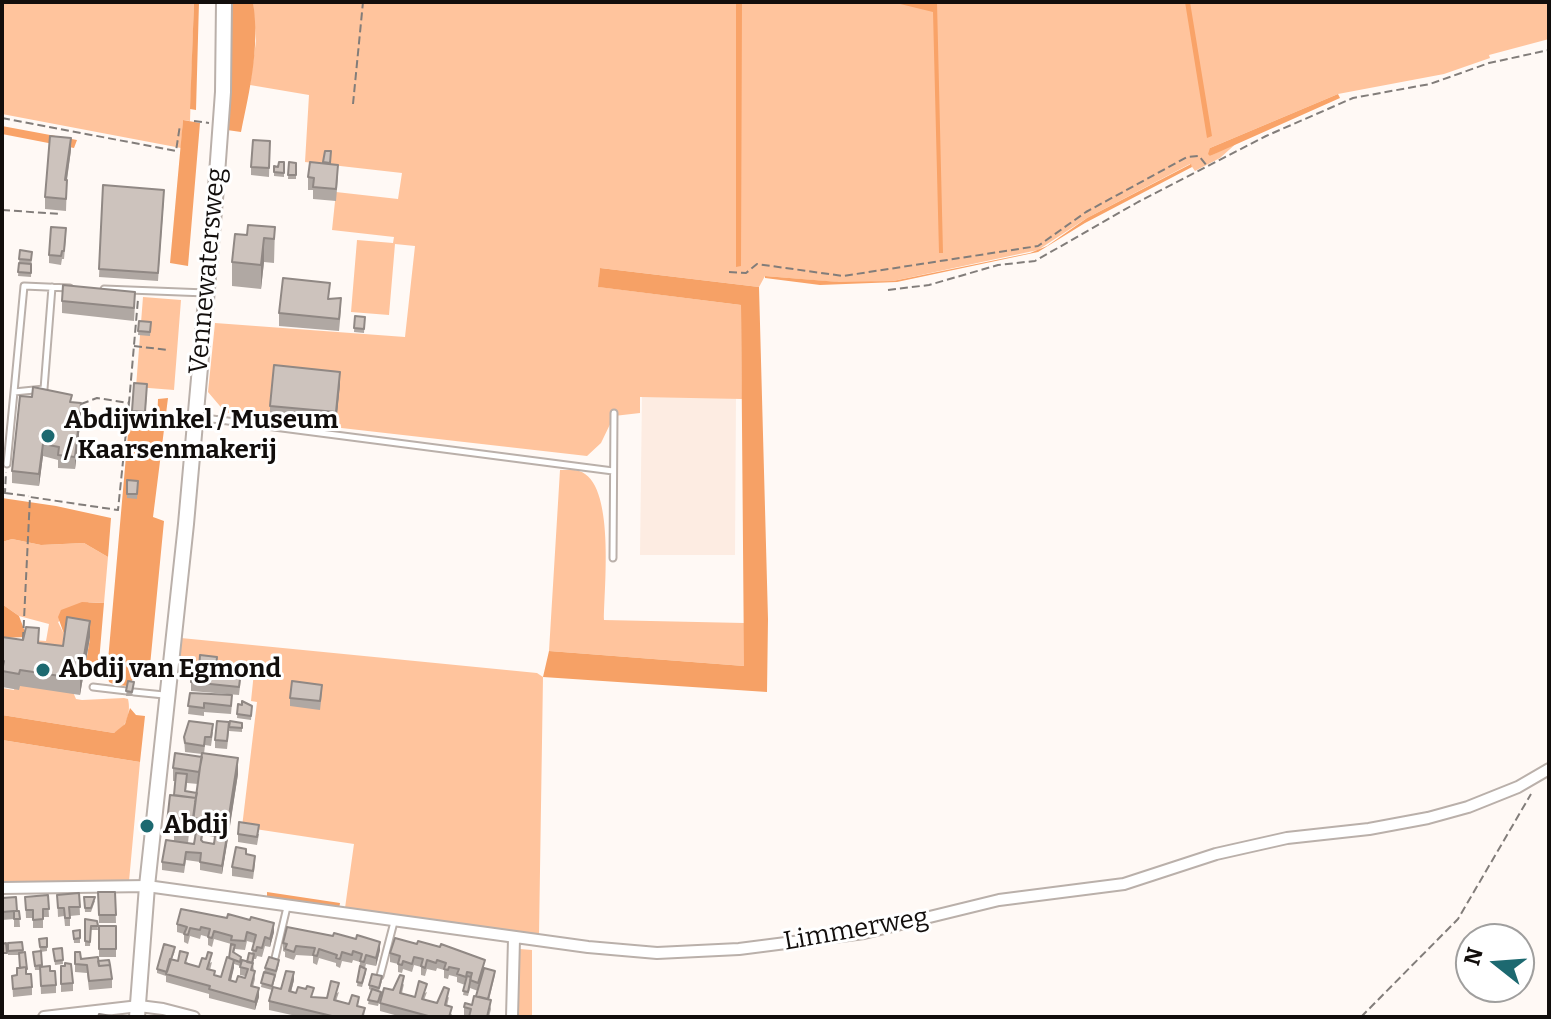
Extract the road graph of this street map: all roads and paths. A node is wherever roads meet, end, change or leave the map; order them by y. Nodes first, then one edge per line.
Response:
1 (224, 2) edge
2 (363, 2) edge
3 (1549, 50) edge
4 (353, 104) dead end
5 (2, 118) edge
6 (180, 125) dead end
7 (1207, 166) junction
8 (2, 210) edge
9 (61, 214) dead end
10 (729, 272) dead end
11 (52, 287) junction
12 (79, 288) edge
13 (92, 289) edge
14 (139, 290) junction
15 (888, 290) dead end
16 (207, 293) junction
17 (134, 346) junction
18 (168, 350) dead end
19 (14, 392) junction
20 (129, 403) junction
21 (77, 405) edge
22 (614, 413) dead end
23 (196, 417) junction
24 (7, 464) joint
25 (613, 471) junction
26 (3, 492) edge
27 (30, 497) junction
28 (613, 558) dead end
29 (23, 640) edge
30 (93, 687) dead end
31 (169, 696) junction
32 (1549, 769) edge
33 (1537, 777) junction
34 (147, 886) junction
35 (2, 888) edge
36 (287, 906) junction
37 (394, 922) junction
38 (514, 939) junction
39 (275, 958) edge
40 (380, 976) edge
41 (138, 1012) edge
42 (44, 1017) edge
43 (194, 1017) edge
44 (512, 1017) edge
45 (1361, 1017) edge

1 - 16 street, Vennewatersweg
2 - 4 path
3 - 7 path
5 - 6 path
7 - 10 path
7 - 15 path
8 - 9 path
11 - 12 lane
11 - 19 lane
11 - 19 lane
13 - 14 lane
14 - 16 lane
14 - 17 path
16 - 23 street, Vennewatersweg
17 - 18 path
17 - 20 path
19 - 24 lane
20 - 21 path
20 - 27 path
22 - 25 lane
23 - 25 lane
23 - 31 street, Vennewatersweg
24 - 26 path
25 - 28 lane
26 - 27 path
27 - 29 path
30 - 31 lane
31 - 34 street, Vennewatersweg
32 - 33 street, Limmerweg
33 - 38 street, Limmerweg
33 - 45 path
34 - 35 street, Limmerweg
34 - 36 street, Limmerweg
34 - 41 street, Vennewatersweg
36 - 37 street, Limmerweg
36 - 39 lane
37 - 38 street, Limmerweg
37 - 40 lane
38 - 44 street
41 - 42 street
41 - 43 street

